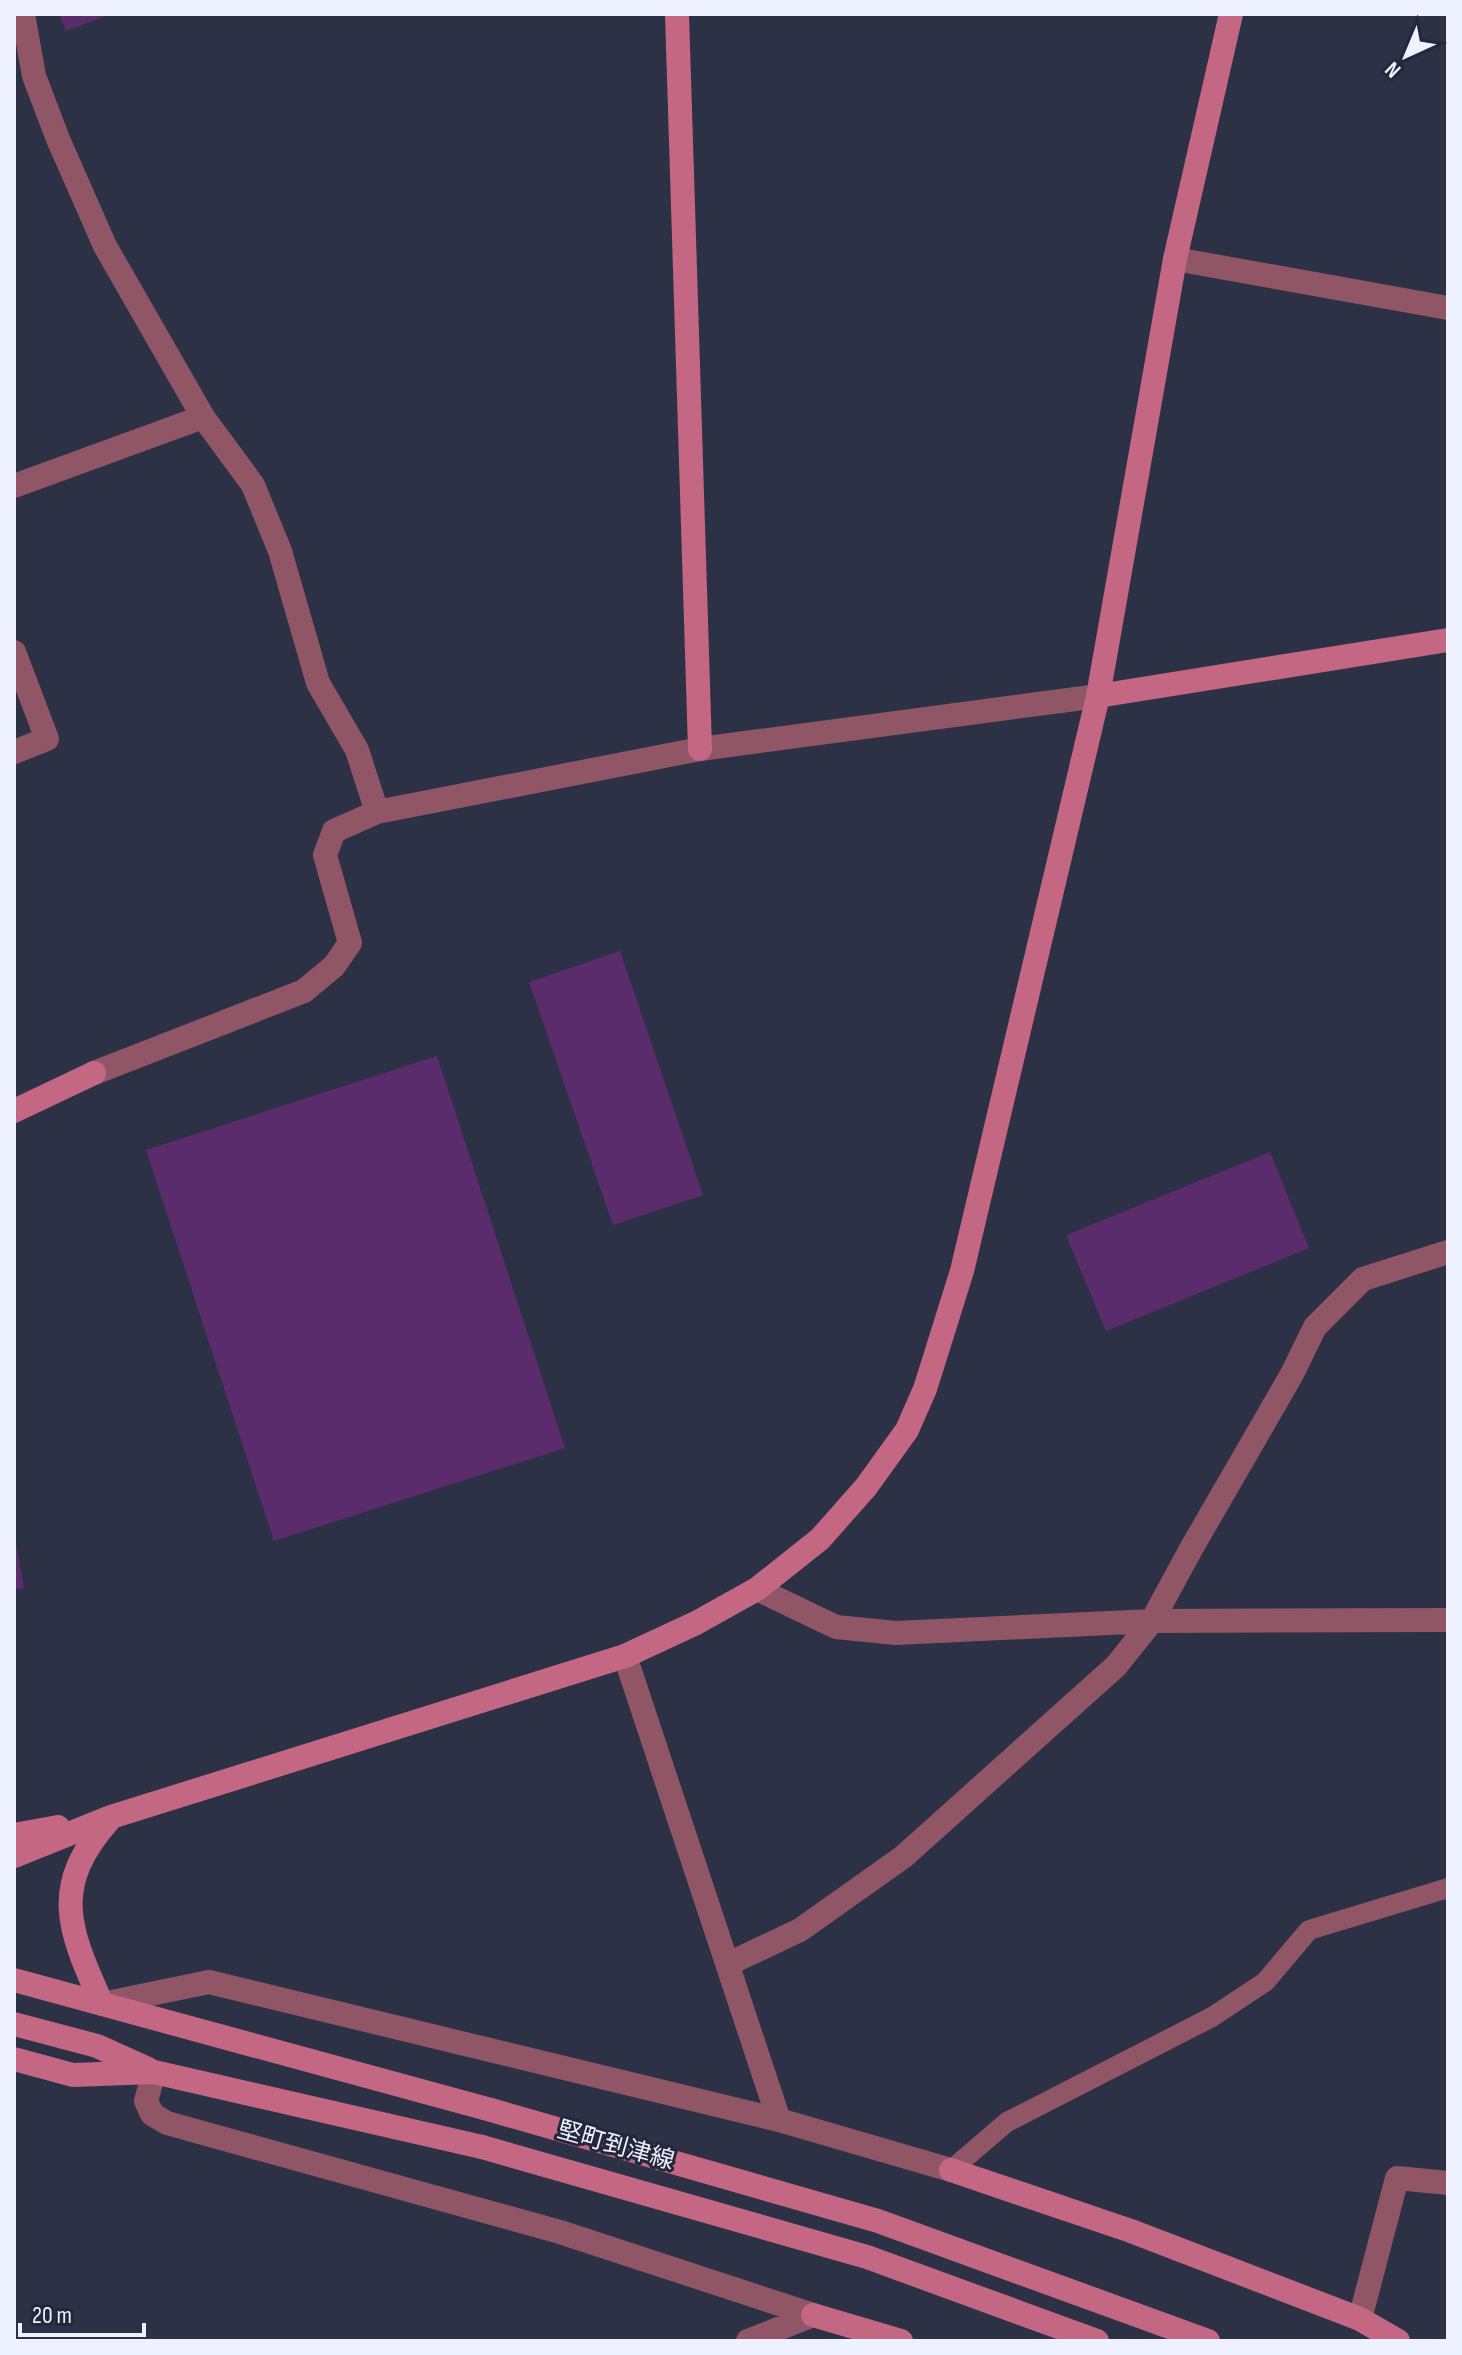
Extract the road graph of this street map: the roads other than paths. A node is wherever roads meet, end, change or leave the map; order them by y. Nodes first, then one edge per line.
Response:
1 (23, 14) edge
2 (677, 14) edge
3 (1231, 14) edge
4 (1175, 259) junction
5 (1448, 308) edge
6 (203, 417) junction
7 (14, 486) edge
8 (1448, 640) edge
9 (14, 652) edge
10 (1098, 696) junction
11 (700, 749) junction
12 (14, 752) edge
13 (377, 812) junction
14 (14, 1111) edge
15 (1448, 1252) edge
16 (757, 1589) junction
17 (1448, 1620) edge
18 (1152, 1621) junction
19 (625, 1656) junction
20 (111, 1817) junction
21 (14, 1835) edge
22 (14, 1856) edge
23 (1448, 1888) edge
24 (728, 1964) junction
25 (14, 1980) edge
26 (102, 2004) junction
27 (14, 2024) edge
28 (14, 2059) edge
29 (154, 2072) junction
30 (779, 2120) junction
31 (951, 2170) junction
32 (1448, 2183) edge
33 (813, 2315) junction
34 (1360, 2319) junction
35 (748, 2341) edge
36 (901, 2341) edge
37 (1097, 2341) edge
38 (1208, 2341) edge
39 (1398, 2341) edge

1 - 6 street
2 - 11 street
3 - 4 street
4 - 5 street
4 - 10 street
6 - 7 street
6 - 13 street
8 - 10 street
9 - 12 street
10 - 11 street
10 - 16 street
11 - 13 street
13 - 14 street
15 - 18 street
16 - 18 street
16 - 19 street
17 - 18 street
18 - 24 street
19 - 20 street
19 - 24 street
20 - 21 street
20 - 22 street
20 - 26 street
23 - 31 lane
24 - 30 street
25 - 26 street, 堅町到津線
26 - 30 street
26 - 38 street, 堅町到津線, bridge
27 - 29 street
28 - 29 street, 堅町到津線
29 - 33 street
29 - 37 street, 堅町到津線, bridge
30 - 31 street
31 - 34 street
32 - 34 street
33 - 35 street
33 - 36 street
34 - 39 street

